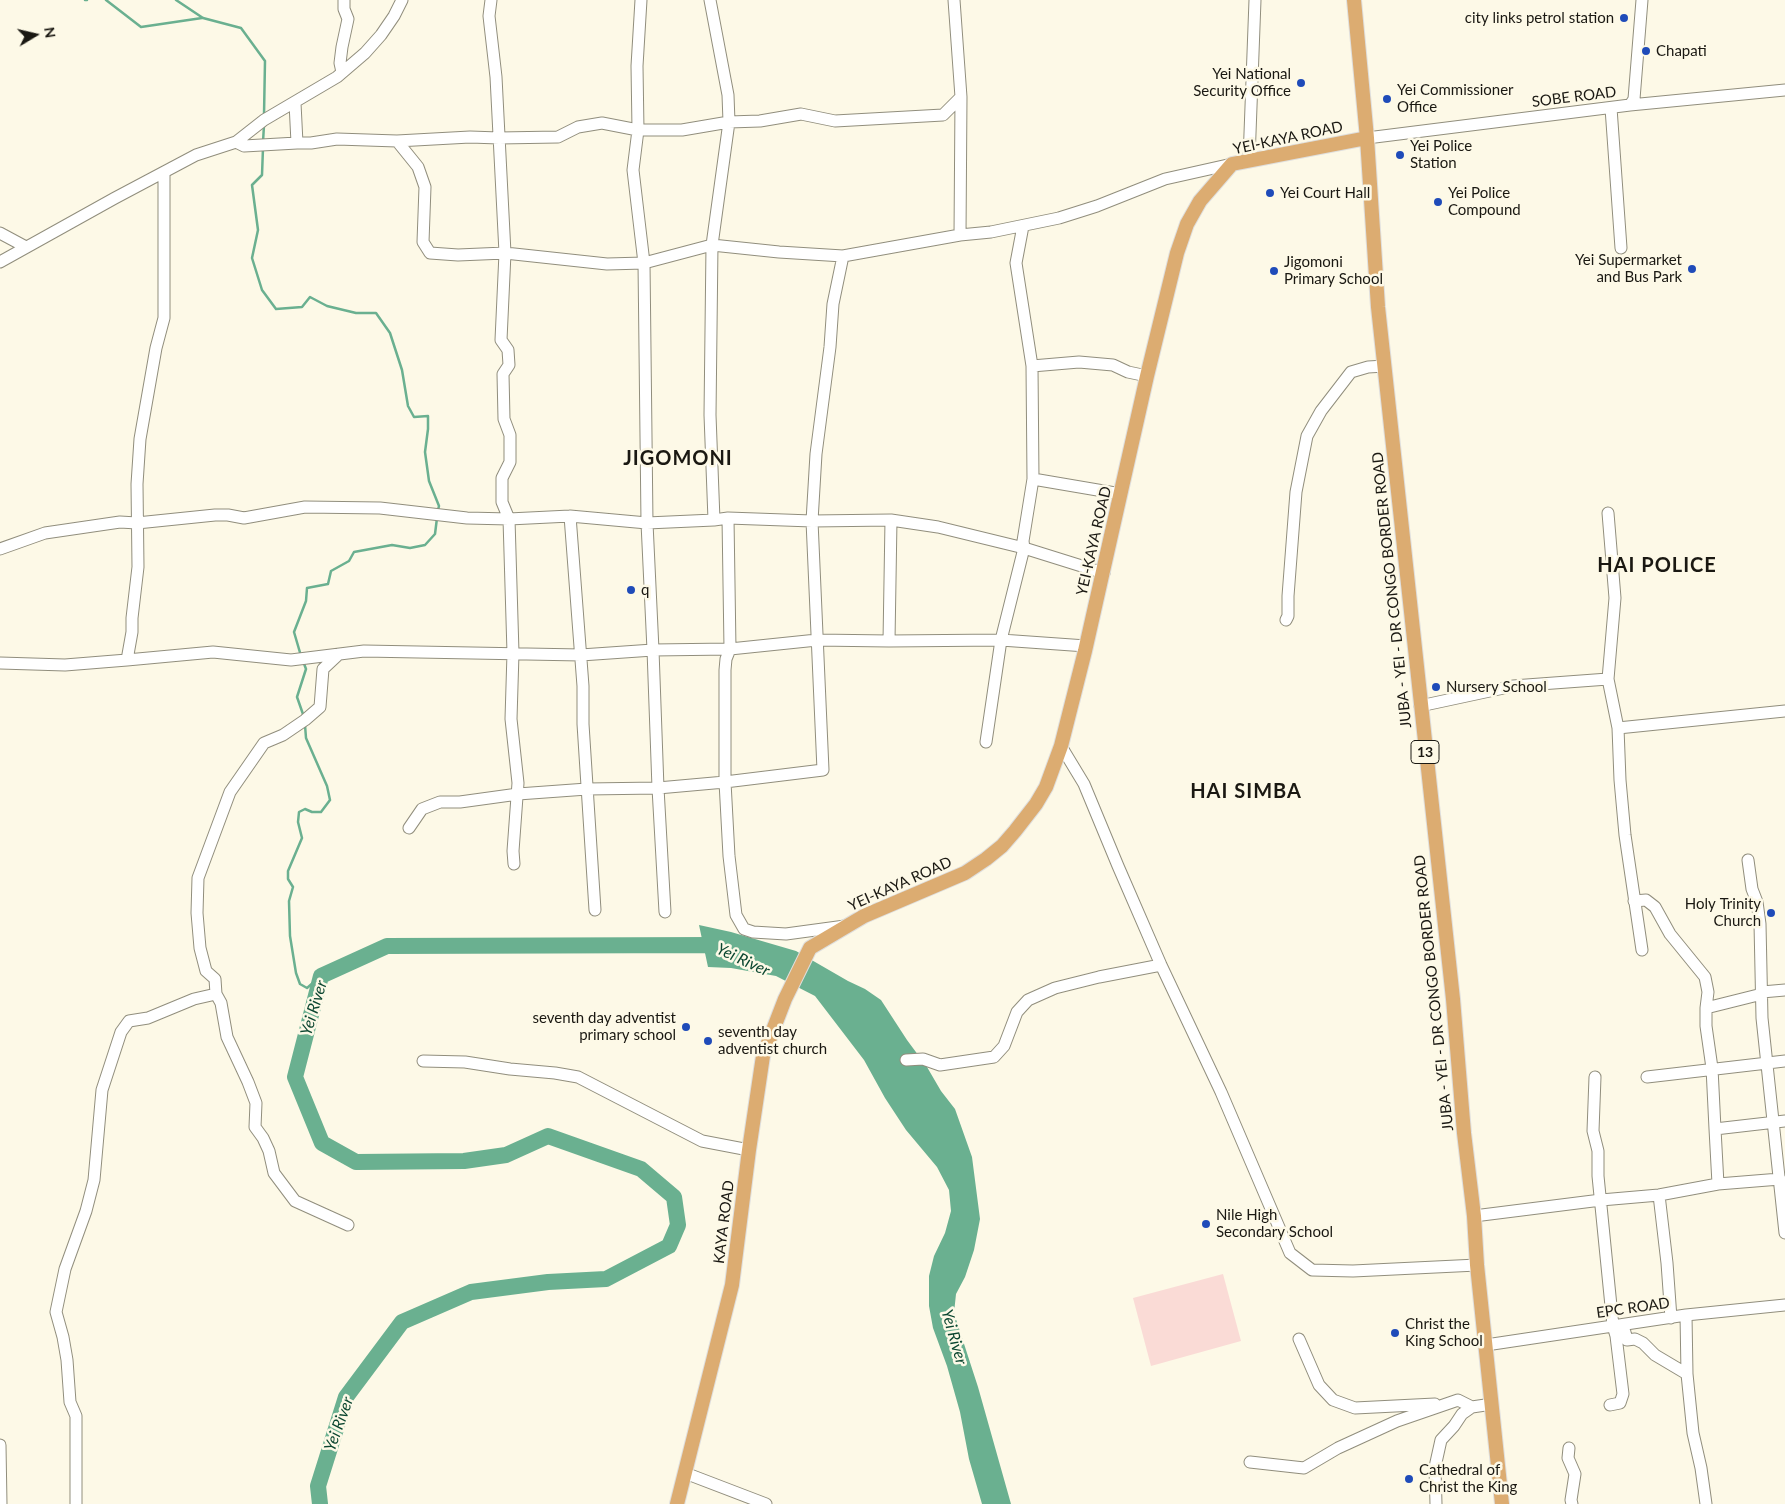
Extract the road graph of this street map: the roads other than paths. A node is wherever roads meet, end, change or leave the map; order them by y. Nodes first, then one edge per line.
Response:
1 (344, 0) edge
2 (402, 0) edge
3 (491, 0) edge
4 (641, 0) edge
5 (710, 0) edge
6 (954, 0) edge
7 (1255, 0) edge
8 (1354, 0) edge
9 (1642, 0) edge
10 (342, 72) junction
11 (1785, 90) edge
12 (961, 97) junction
13 (295, 103) junction
14 (1630, 105) junction
15 (1611, 108) junction
16 (730, 122) junction
17 (638, 130) junction
18 (499, 138) junction
19 (1367, 138) junction
20 (397, 141) junction
21 (236, 142) junction
22 (296, 143) junction
23 (1249, 160) junction
24 (1232, 164) junction
25 (164, 172) junction
26 (1023, 226) junction
27 (0, 233) edge
28 (960, 235) junction
29 (712, 245) junction
30 (26, 247) junction
31 (1622, 248) dead end
32 (504, 253) junction
33 (843, 256) junction
34 (0, 262) edge
35 (644, 263) junction
36 (1032, 366) junction
37 (1386, 366) junction
38 (1147, 376) junction
39 (1033, 479) junction
40 (1121, 494) junction
41 (1608, 513) dead end
42 (570, 516) junction
43 (728, 518) junction
44 (509, 519) junction
45 (714, 520) junction
46 (891, 520) junction
47 (812, 521) junction
48 (137, 523) junction
49 (647, 523) junction
50 (1024, 548) junction
51 (0, 549) edge
52 (1104, 573) junction
53 (1286, 620) dead end
54 (817, 640) junction
55 (1001, 640) junction
56 (889, 641) junction
57 (1086, 646) junction
58 (730, 649) junction
59 (653, 650) junction
60 (513, 653) junction
61 (339, 654) junction
62 (581, 655) junction
63 (127, 660) junction
64 (0, 663) edge
65 (1608, 678) junction
66 (1420, 706) junction
67 (1785, 711) edge
68 (1618, 728) junction
69 (986, 742) dead end
70 (1061, 746) junction
71 (725, 782) junction
72 (658, 788) junction
73 (587, 789) junction
74 (518, 794) junction
75 (409, 828) dead end
76 (1748, 860) dead end
77 (514, 864) dead end
78 (1634, 901) junction
79 (595, 910) dead end
80 (665, 912) dead end
81 (845, 926) junction
82 (810, 948) joint
83 (1642, 950) dead end
84 (1162, 965) junction
85 (1785, 990) edge
86 (1762, 992) junction
87 (216, 994) junction
88 (1706, 1008) junction
89 (906, 1060) dead end
90 (423, 1061) dead end
91 (1785, 1061) edge
92 (1767, 1063) junction
93 (1712, 1068) junction
94 (1594, 1077) dead end
95 (1647, 1077) dead end
96 (1785, 1121) edge
97 (1772, 1122) junction
98 (1715, 1129) junction
99 (749, 1150) junction
100 (1780, 1179) junction
101 (1718, 1184) junction
102 (1658, 1194) junction
103 (1601, 1200) junction
104 (1474, 1216) junction
105 (348, 1225) dead end
106 (1785, 1233) edge
107 (1478, 1266) junction
108 (1785, 1305) edge
109 (1686, 1315) junction
110 (1671, 1318) junction
111 (1618, 1325) junction
112 (1299, 1340) dead end
113 (1486, 1345) junction
114 (1687, 1374) junction
115 (1447, 1403) junction
116 (1492, 1404) junction
117 (1610, 1405) dead end
118 (1472, 1407) junction
119 (0, 1445) edge
120 (1569, 1448) dead end
121 (1250, 1462) dead end
122 (685, 1473) junction
123 (1, 1504) edge
124 (76, 1504) edge
125 (676, 1504) edge
126 (766, 1504) edge
127 (1436, 1504) edge
128 (1502, 1504) edge
129 (1572, 1504) edge
130 (1706, 1504) edge

1 - 10 street
2 - 10 street
3 - 18 street
4 - 17 street
5 - 16 street
6 - 12 street
7 - 23 street
8 - 19 main road, JUBA - YEI - DR CONGO BORDER ROAD / 13
9 - 14 street
10 - 13 street
11 - 14 street, SOBE ROAD
12 - 16 street
12 - 28 street
13 - 21 street
13 - 22 street
14 - 15 street, SOBE ROAD
15 - 19 street, SOBE ROAD
15 - 31 street
16 - 17 street
16 - 29 street
17 - 18 street
17 - 35 street
18 - 20 street
18 - 32 street
19 - 23 main road, YEI-KAYA ROAD
19 - 37 main road, JUBA - YEI - DR CONGO BORDER ROAD / 13
20 - 22 street
20 - 32 street
21 - 22 street
21 - 25 street
23 - 24 main road, YEI-KAYA ROAD
24 - 26 street
24 - 38 main road, YEI-KAYA ROAD
25 - 30 street
25 - 48 street
26 - 28 street
26 - 36 street
27 - 30 street
28 - 33 street
29 - 33 street
29 - 35 street
29 - 45 street
30 - 34 street
32 - 35 street
32 - 44 street
33 - 47 street
35 - 49 street
36 - 38 street
36 - 39 street
37 - 53 street
37 - 66 main road, JUBA - YEI - DR CONGO BORDER ROAD / 13
38 - 40 main road, YEI-KAYA ROAD
39 - 40 street
39 - 50 street
40 - 52 main road, YEI-KAYA ROAD
41 - 65 street
42 - 44 street
42 - 49 street
42 - 62 street
43 - 45 street
43 - 47 street
43 - 58 street
44 - 48 street
44 - 60 street
45 - 49 street
46 - 47 street
46 - 50 street
46 - 56 street
47 - 54 street
48 - 51 street
48 - 63 street
49 - 59 street
50 - 52 street
50 - 55 street
52 - 57 main road, YEI-KAYA ROAD
54 - 56 street
54 - 58 street
54 - 71 street
55 - 56 street
55 - 57 street
55 - 69 street
57 - 70 main road, YEI-KAYA ROAD
58 - 59 street
58 - 71 street
59 - 62 street
59 - 72 street
60 - 61 street
60 - 62 street
60 - 74 street
61 - 63 street
61 - 87 street
62 - 73 street
63 - 64 street
65 - 66 street
65 - 68 street
66 - 104 main road, JUBA - YEI - DR CONGO BORDER ROAD / 13
67 - 68 street
68 - 78 street
70 - 81 main road, YEI-KAYA ROAD
70 - 84 street
71 - 72 street
71 - 81 street
72 - 73 street
72 - 80 street
73 - 74 street
73 - 79 street
74 - 75 street
74 - 77 street
76 - 86 street
78 - 83 street
78 - 88 street
81 - 82 main road, YEI-KAYA ROAD
82 - 99 main road, KAYA ROAD
84 - 89 street
84 - 107 street
85 - 86 street
86 - 88 street
86 - 92 street
87 - 105 street
87 - 124 street
88 - 93 street
90 - 99 street
91 - 92 street
92 - 93 street
92 - 97 street
93 - 95 street
93 - 98 street
94 - 103 street
96 - 97 street
97 - 98 street
97 - 100 street
98 - 101 street
99 - 122 main road, KAYA ROAD
100 - 101 street
100 - 106 street
101 - 102 street
102 - 103 street
102 - 110 street
103 - 104 street
103 - 111 street
104 - 107 main road, JUBA - YEI - DR CONGO BORDER ROAD / 13
107 - 113 main road, JUBA - YEI - DR CONGO BORDER ROAD / 13
108 - 109 street, EPC ROAD
109 - 110 street, EPC ROAD
109 - 114 street
110 - 111 street, EPC ROAD
111 - 113 street, EPC ROAD
111 - 114 street
111 - 117 street
112 - 115 street
113 - 116 main road, JUBA - YEI - DR CONGO BORDER ROAD / 13
114 - 130 street
115 - 118 street
115 - 121 street
116 - 118 street
116 - 128 main road, JUBA - YEI - DR CONGO BORDER ROAD / 13
118 - 127 street
119 - 123 street
120 - 129 street
122 - 125 main road, KAYA ROAD
122 - 126 street

